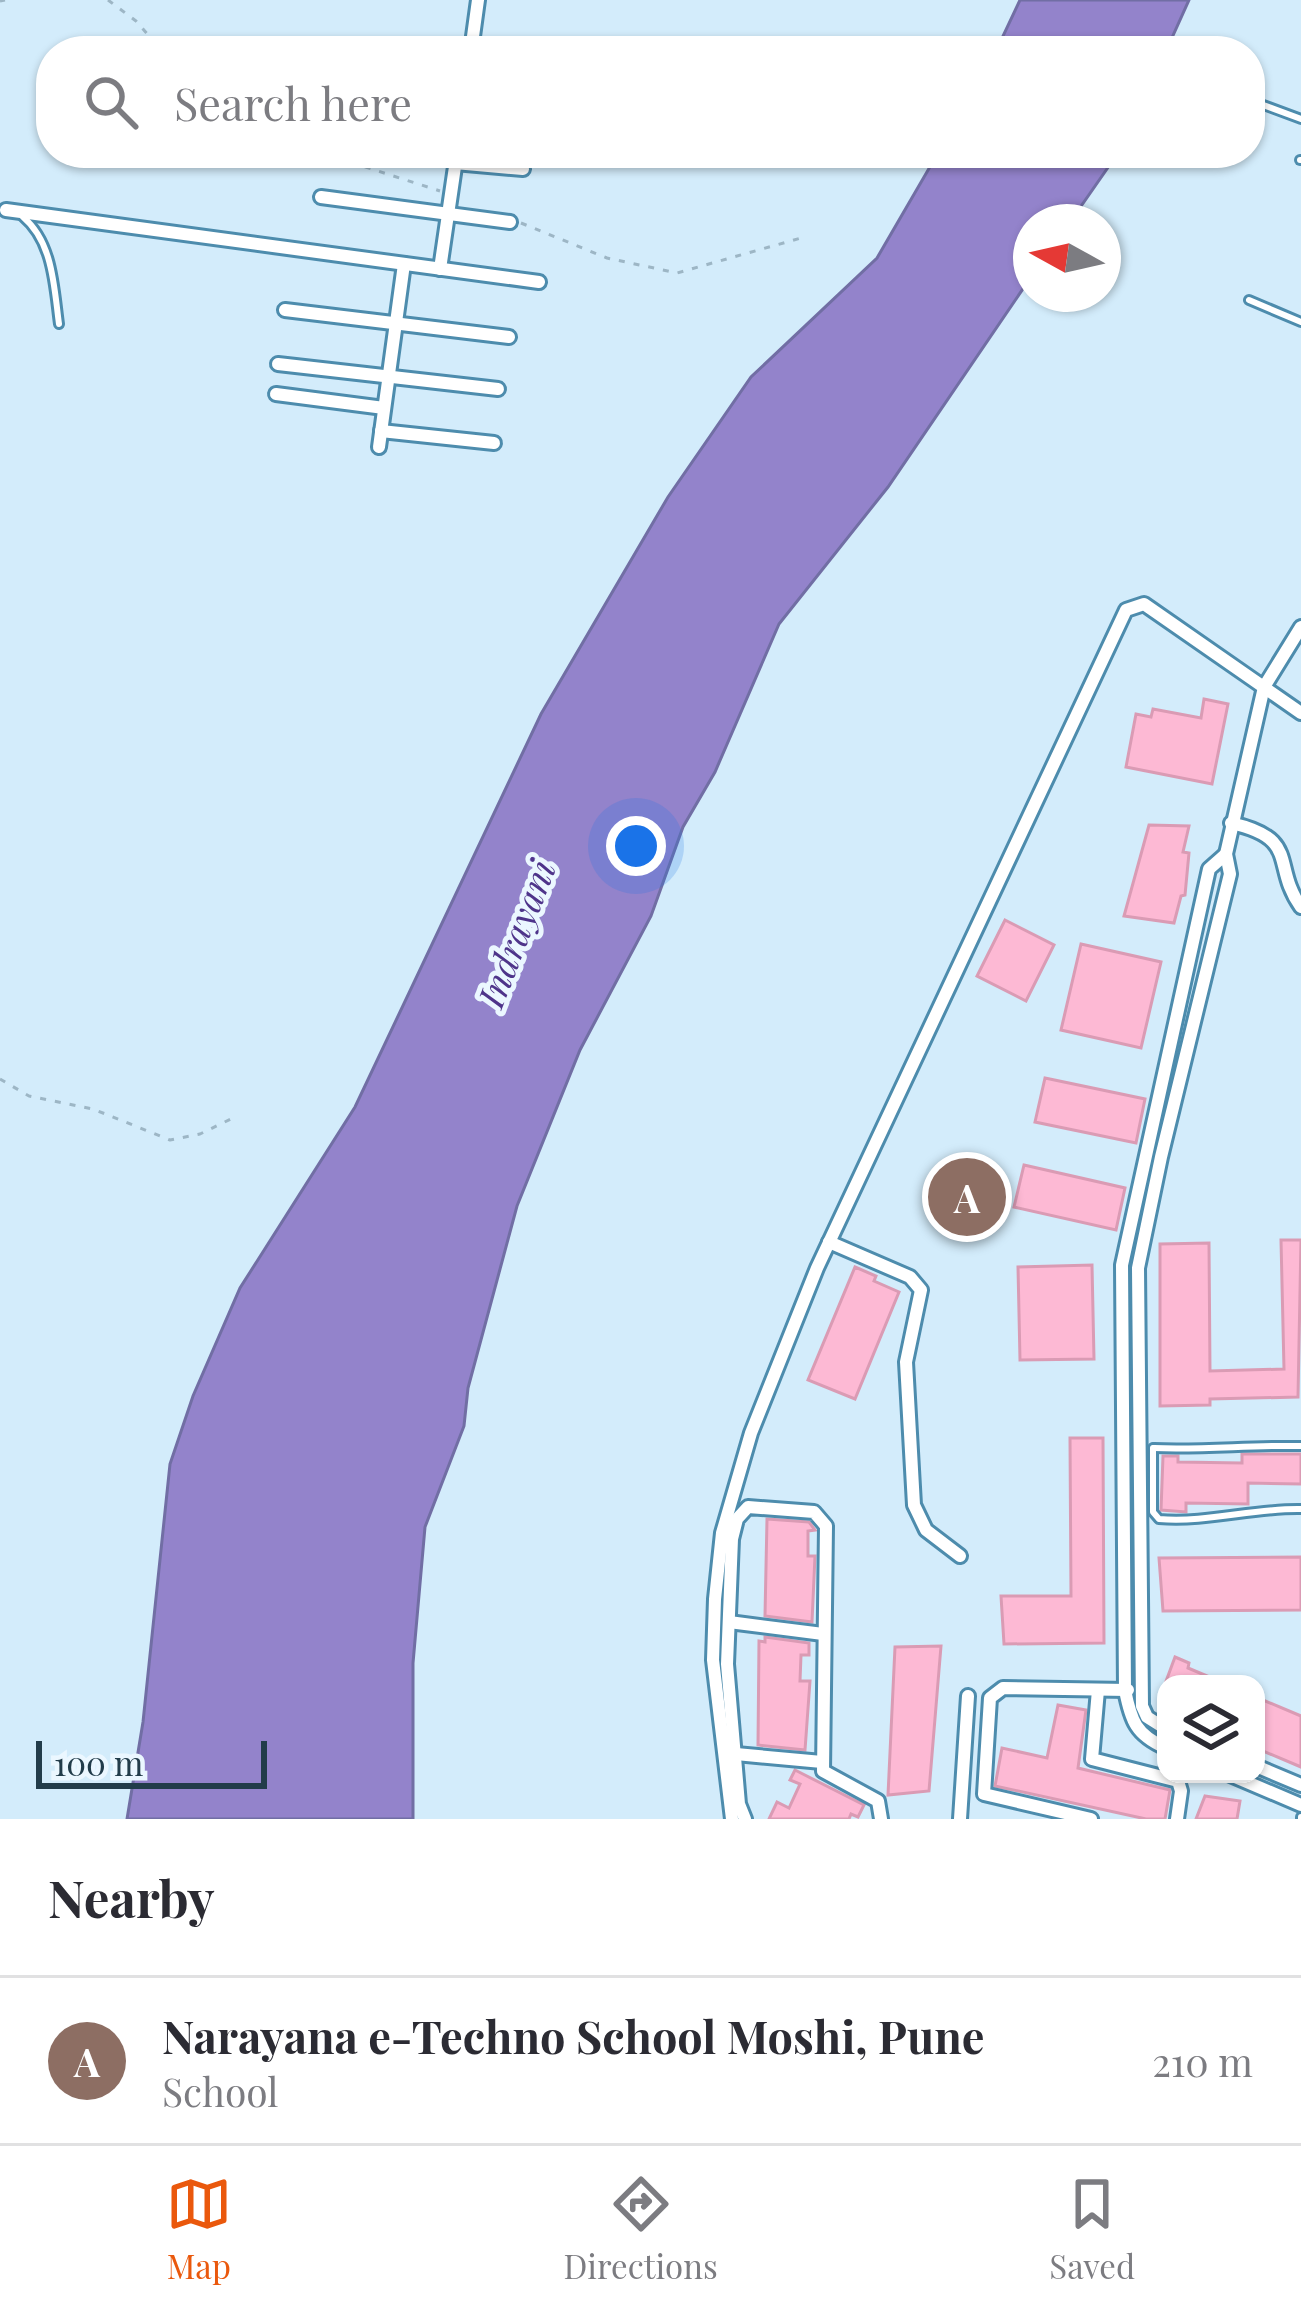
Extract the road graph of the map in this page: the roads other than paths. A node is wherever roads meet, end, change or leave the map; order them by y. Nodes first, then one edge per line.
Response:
1 (478, 0) edge
2 (473, 36) edge
3 (1265, 106) edge
4 (1301, 119) edge
5 (455, 168) edge
6 (518, 168) edge
7 (524, 169) dead end
8 (321, 197) dead end
9 (3, 209) edge
10 (448, 214) junction
11 (511, 221) road end
12 (404, 264) junction
13 (440, 269) junction
14 (539, 282) dead end
15 (1250, 300) dead end
16 (285, 310) dead end
17 (1301, 322) edge
18 (396, 323) junction
19 (59, 324) dead end
20 (509, 337) dead end
21 (278, 364) dead end
22 (389, 377) junction
23 (498, 389) dead end
24 (276, 394) dead end
25 (384, 408) junction
26 (381, 431) junction
27 (494, 442) dead end
28 (379, 447) dead end
29 (1301, 627) edge
30 (1264, 687) junction
31 (1301, 713) edge
32 (1232, 823) junction
33 (1226, 854) junction
34 (1301, 908) edge
35 (1187, 968) junction
36 (1205, 973) junction
37 (1132, 1219) junction
38 (1147, 1224) junction
39 (829, 1242) junction
40 (1130, 1389) junction
41 (1138, 1446) junction
42 (1301, 1446) edge
43 (1154, 1448) junction
44 (1301, 1509) edge
45 (960, 1556) dead end
46 (729, 1622) junction
47 (823, 1634) junction
48 (1141, 1687) junction
49 (1098, 1690) junction
50 (1125, 1690) junction
51 (968, 1696) dead end
52 (1157, 1723) edge
53 (1157, 1744) edge
54 (736, 1754) junction
55 (822, 1762) junction
56 (1265, 1777) edge
57 (1265, 1782) edge
58 (1301, 1786) edge
59 (1301, 1805) edge
60 (732, 1819) edge
61 (745, 1819) edge
62 (881, 1819) edge
63 (960, 1819) edge
64 (1091, 1819) edge
65 (1178, 1819) edge

1 - 2 street
3 - 4 lane
5 - 10 street
6 - 7 street
8 - 10 street
9 - 12 street
9 - 19 lane
10 - 11 street
10 - 13 street
12 - 13 street
12 - 18 street
13 - 14 street
15 - 17 lane
16 - 18 street
18 - 20 street
18 - 22 street
21 - 22 street
22 - 23 street
22 - 25 street
24 - 25 street
25 - 26 street
26 - 27 street
26 - 28 street
29 - 30 street
30 - 31 street
30 - 32 street
30 - 39 street
32 - 33 street
32 - 34 street
33 - 35 street
33 - 36 street
35 - 36 street
35 - 37 street
36 - 38 street
37 - 38 street
37 - 40 street
38 - 40 street
39 - 45 street
39 - 60 street
40 - 41 street
40 - 50 street
41 - 43 lane
41 - 48 street
42 - 43 lane
43 - 44 lane
46 - 47 street
46 - 47 street
46 - 54 street
47 - 55 street
48 - 50 street
48 - 52 street
49 - 50 street
49 - 64 street
49 - 65 street
50 - 53 street
51 - 63 street
54 - 55 street
54 - 61 street
55 - 62 street
56 - 58 street
57 - 59 street

